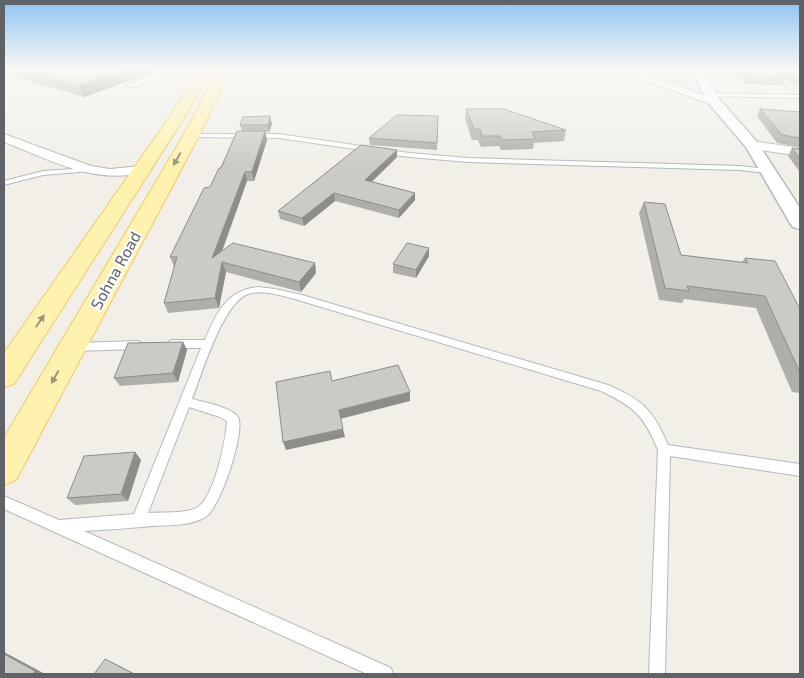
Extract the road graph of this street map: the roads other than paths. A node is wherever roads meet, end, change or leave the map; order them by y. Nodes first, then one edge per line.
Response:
1 (186, 102) edge
2 (208, 102) edge
3 (716, 102) edge
4 (191, 136) junction
5 (4, 138) edge
6 (752, 146) junction
7 (800, 152) edge
8 (89, 170) junction
9 (141, 170) junction
10 (767, 171) junction
11 (4, 183) edge
12 (800, 224) edge
13 (208, 344) junction
14 (72, 347) junction
15 (4, 376) edge
16 (186, 402) junction
17 (664, 450) junction
18 (4, 469) edge
19 (800, 470) edge
20 (4, 502) edge
21 (138, 521) junction
22 (60, 526) junction
23 (385, 674) edge
24 (657, 674) edge

1 - 9 main road, Sohna Road
2 - 4 main road, Sohna Road
3 - 6 street
4 - 10 lane
4 -> 14 main road, Sohna Road
5 - 8 street
6 - 7 street
6 - 10 street
8 - 9 street
8 - 11 lane
15 -> 9 main road, Sohna Road
10 - 12 street
13 - 14 lane
13 - 16 lane
13 - 17 lane
14 -> 18 main road, Sohna Road
16 - 21 lane
16 - 21 lane
17 - 19 lane
17 - 24 lane
20 - 22 lane
21 - 22 lane
22 - 23 lane

